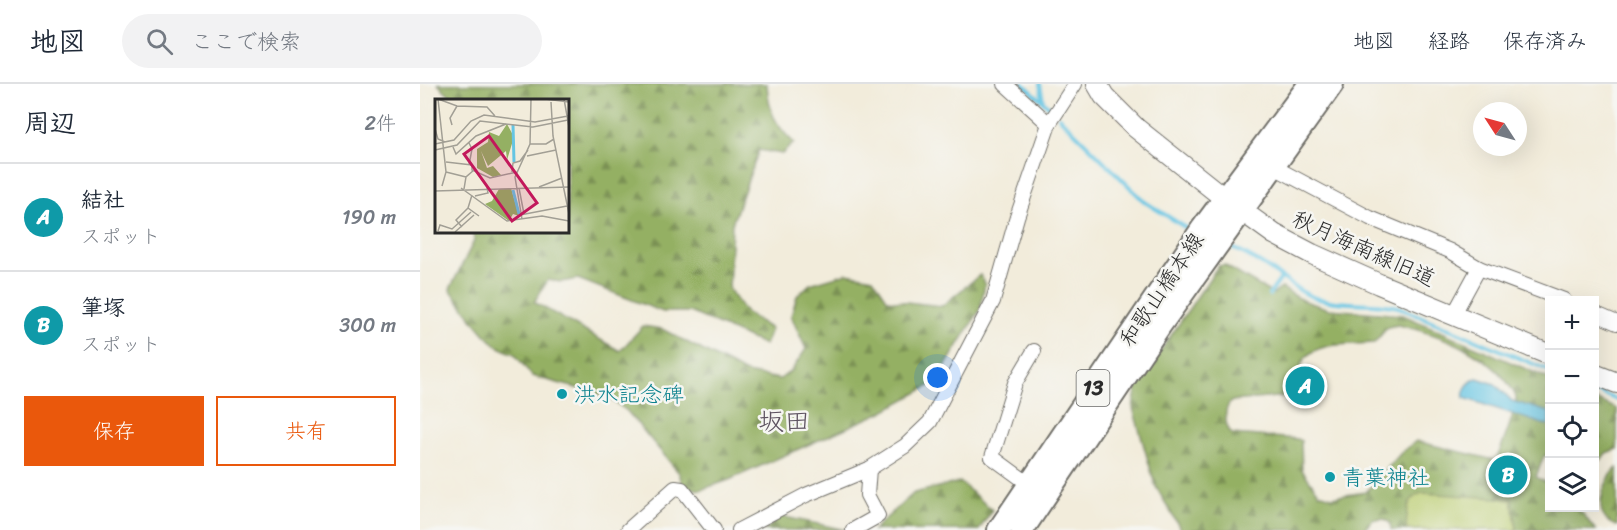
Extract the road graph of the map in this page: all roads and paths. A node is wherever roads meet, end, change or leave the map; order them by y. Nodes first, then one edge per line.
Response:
1 (1005, 84) edge
2 (1097, 84) edge
3 (1310, 84) edge
4 (1332, 84) edge
5 (1072, 89) edge
6 (1050, 121) junction
7 (1272, 166) junction
8 (1232, 204) junction
9 (1199, 252) junction
10 (1479, 267) junction
11 (1554, 296) edge
12 (1454, 314) junction
13 (1599, 315) edge
14 (1617, 323) edge
15 (1034, 351) dead end
16 (1545, 353) edge
17 (1599, 376) edge
18 (1616, 381) edge
19 (869, 469) junction
20 (1029, 484) junction
21 (628, 530) edge
22 (714, 530) edge
23 (739, 530) edge
24 (853, 530) edge
25 (999, 530) edge
26 (1022, 530) edge

1 - 6 street
2 - 8 street, 秋月海南線旧道
3 - 8 main road, 和歌山橋本線 / 13
4 - 7 main road, 和歌山橋本線 / 13
5 - 6 street
6 - 19 street
7 - 8 main road, 和歌山橋本線 / 13
7 - 10 street
8 - 9 main road, 和歌山橋本線 / 13
8 - 9 main road, 和歌山橋本線 / 13
8 - 12 street, 秋月海南線旧道
9 - 20 main road, 和歌山橋本線 / 13
9 - 26 main road, 和歌山橋本線 / 13
10 - 11 street
10 - 12 street
12 - 16 street, 秋月海南線旧道
13 - 14 street
15 - 20 street
17 - 18 street
19 - 23 street
19 - 24 street
20 - 25 main road, 和歌山橋本線 / 13
21 - 22 street

